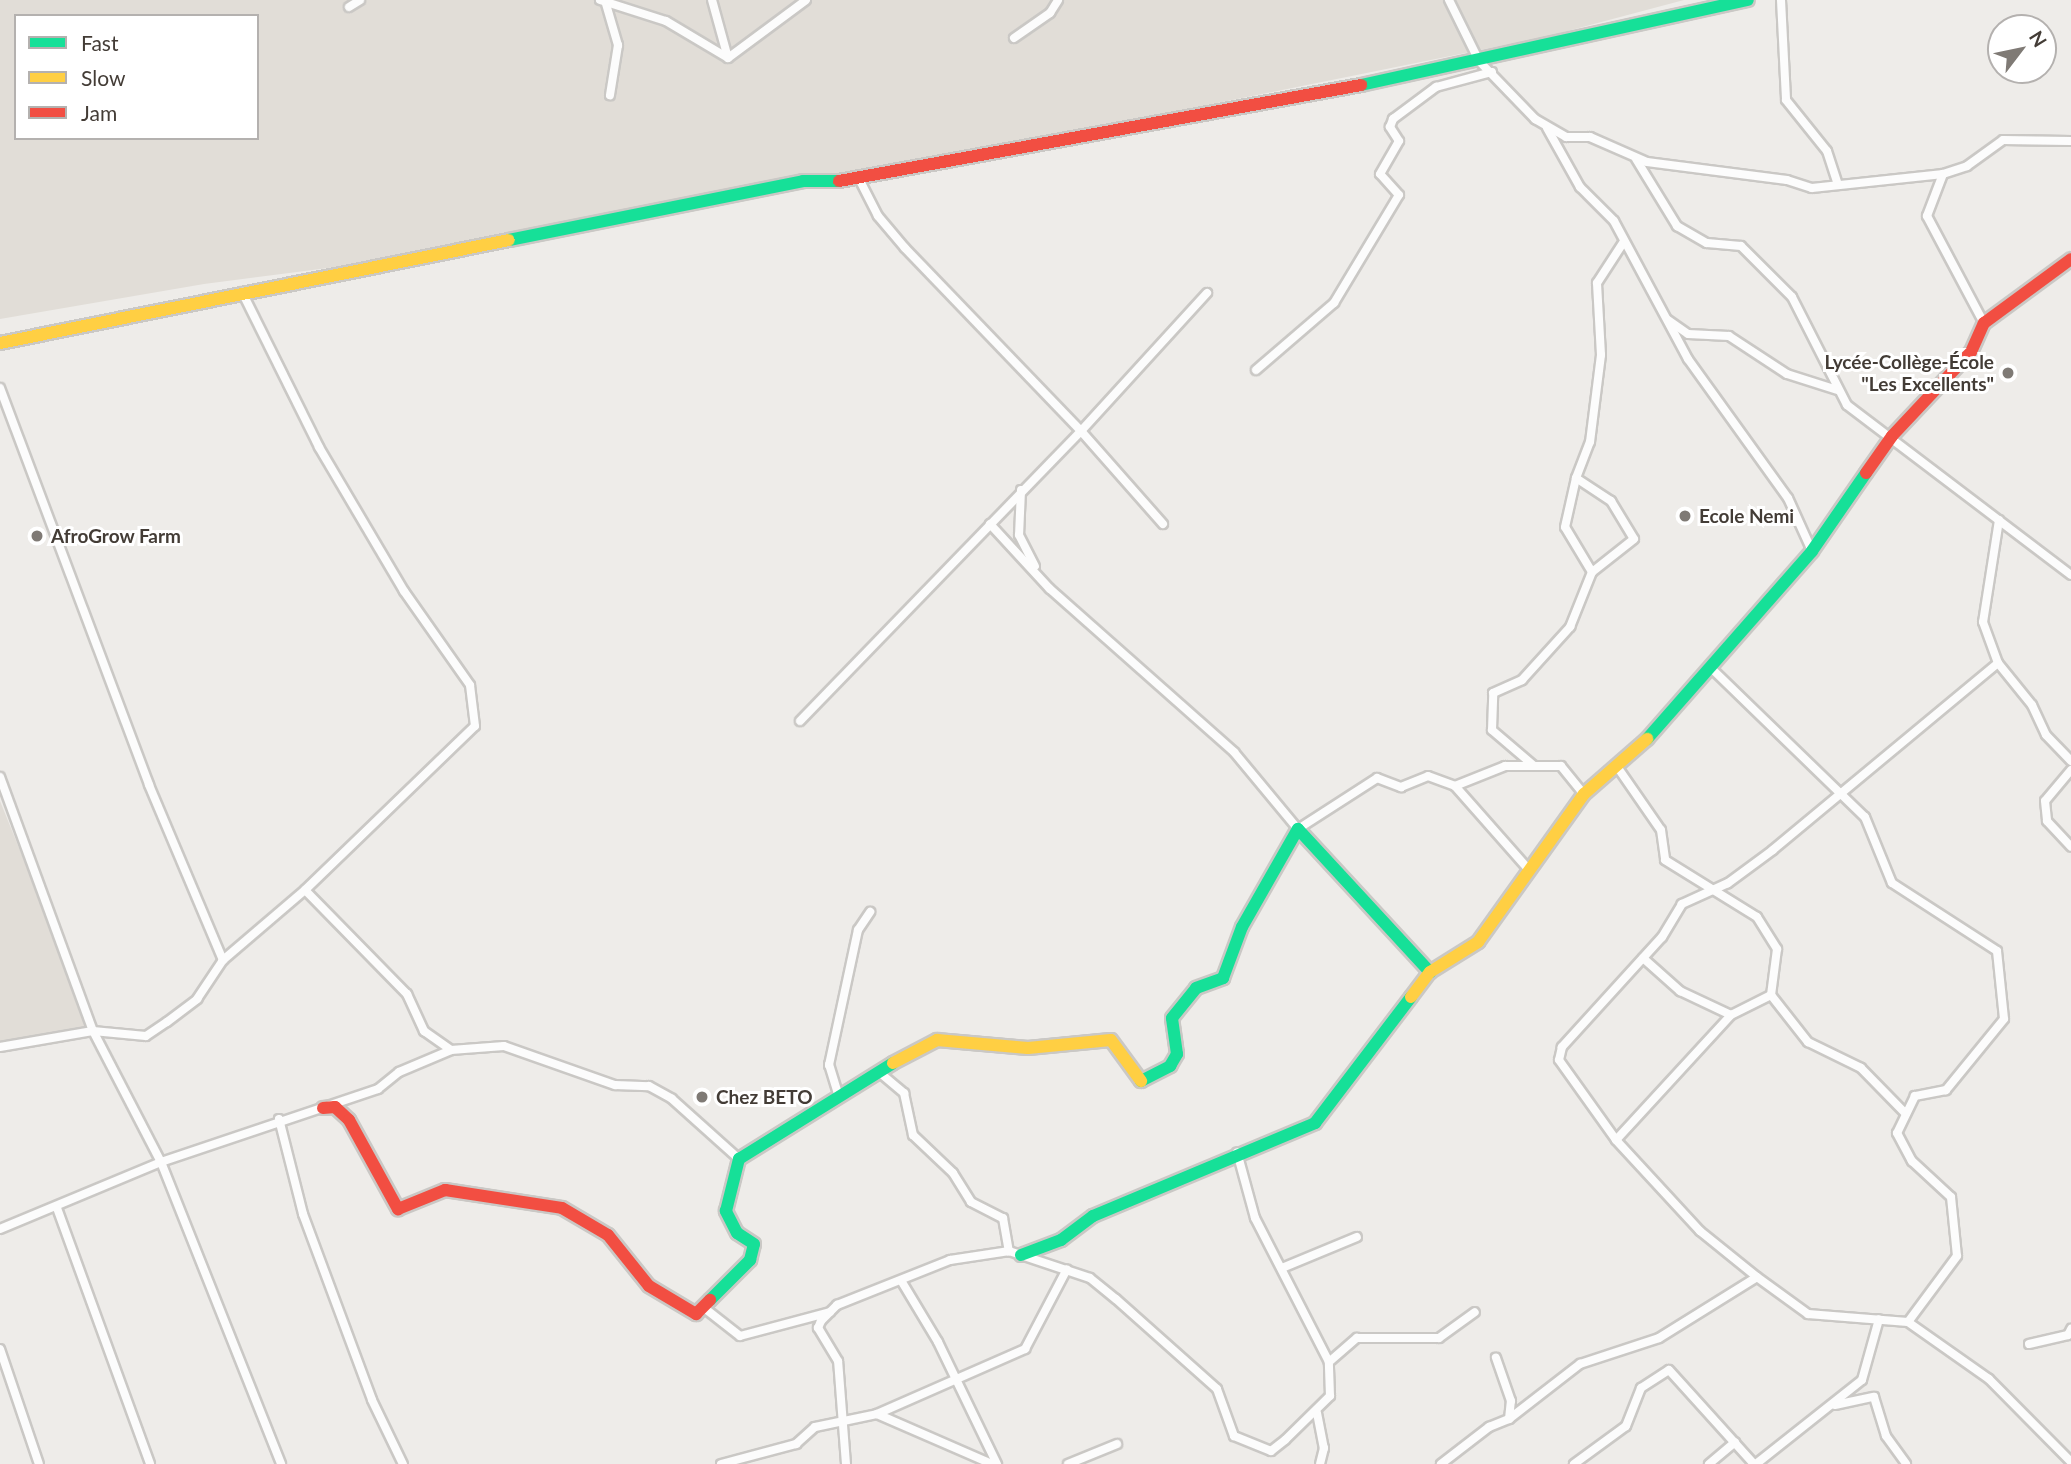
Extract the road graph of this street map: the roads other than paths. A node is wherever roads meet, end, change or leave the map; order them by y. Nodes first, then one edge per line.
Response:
1 (360, 0) edge
2 (712, 0) edge
3 (806, 0) edge
4 (1058, 0) edge
5 (1449, 0) edge
6 (1748, 0) edge
7 (1781, 0) edge
8 (603, 2) edge
9 (349, 7) dead end
10 (1014, 38) dead end
11 (728, 58) junction
12 (1479, 61) junction
13 (1492, 72) junction
14 (610, 95) dead end
15 (1546, 128) junction
16 (2071, 141) edge
17 (1634, 157) junction
18 (1943, 174) junction
19 (860, 181) junction
20 (1838, 184) junction
21 (1623, 243) junction
22 (2071, 259) edge
23 (241, 291) junction
24 (1207, 293) dead end
25 (1665, 318) junction
26 (1984, 323) junction
27 (0, 343) edge
28 (1255, 370) dead end
29 (0, 388) edge
30 (1837, 390) junction
31 (1081, 431) junction
32 (1892, 436) junction
33 (1576, 478) junction
34 (1021, 490) junction
35 (1999, 520) junction
36 (990, 524) junction
37 (1163, 524) dead end
38 (1812, 551) junction
39 (1592, 572) junction
40 (2071, 575) edge
41 (1050, 589) junction
42 (1998, 663) junction
43 (1709, 666) junction
44 (800, 721) dead end
45 (2071, 761) edge
46 (1533, 765) junction
47 (1618, 768) junction
48 (2071, 770) edge
49 (0, 776) edge
50 (1455, 786) junction
51 (1584, 794) junction
52 (1839, 795) junction
53 (12, 811) junction
54 (0, 813) edge
55 (1298, 829) junction
56 (2071, 847) edge
57 (1529, 870) junction
58 (305, 890) junction
59 (1712, 890) junction
60 (870, 912) dead end
61 (1643, 958) junction
62 (223, 960) junction
63 (1430, 972) junction
64 (1771, 995) junction
65 (1731, 1015) junction
66 (93, 1031) junction
67 (0, 1047) edge
68 (451, 1050) junction
69 (879, 1072) junction
70 (839, 1097) junction
71 (323, 1108) junction
72 (1906, 1114) junction
73 (279, 1119) junction
74 (1616, 1140) junction
75 (1237, 1152) junction
76 (739, 1159) junction
77 (161, 1162) junction
78 (57, 1208) junction
79 (0, 1229) edge
80 (1357, 1237) dead end
81 (1015, 1253) junction
82 (1282, 1268) junction
83 (1067, 1269) junction
84 (1757, 1277) junction
85 (902, 1282) junction
86 (703, 1307) junction
87 (830, 1312) junction
88 (1475, 1312) dead end
89 (1879, 1319) junction
90 (1908, 1322) junction
91 (2071, 1329) edge
92 (2029, 1345) dead end
93 (0, 1349) edge
94 (1496, 1358) dead end
95 (1329, 1362) junction
96 (955, 1380) junction
97 (1829, 1405) junction
98 (1317, 1413) junction
99 (877, 1414) junction
100 (1509, 1419) junction
101 (841, 1422) junction
102 (1735, 1442) junction
103 (1117, 1444) dead end
104 (2071, 1462) edge
105 (39, 1464) edge
106 (149, 1464) edge
107 (281, 1464) edge
108 (402, 1464) edge
109 (721, 1464) edge
110 (846, 1464) edge
111 (994, 1464) edge
112 (1068, 1464) edge
113 (1320, 1464) edge
114 (1441, 1464) edge
115 (1574, 1464) edge
116 (1709, 1464) edge
117 (1755, 1464) edge
118 (1906, 1464) edge

1 - 9 street
2 - 11 street
3 - 11 street
4 - 10 street
5 - 12 street
6 - 12 street
7 - 20 street
8 - 11 street
8 - 14 street
12 - 13 street
12 - 19 street
13 - 15 street
13 - 28 street
15 - 17 street
15 - 21 street
16 - 18 street
17 - 20 street
17 - 30 street
18 - 20 street
18 - 26 street
19 - 23 street
19 - 31 street
21 - 25 street
21 - 33 street
22 - 26 street
23 - 27 street
23 - 58 street
24 - 31 street
25 - 30 street
25 - 38 street
26 - 32 street
29 - 62 street
30 - 32 street
31 - 34 street
31 - 37 street
32 - 35 street
32 - 38 street
33 - 39 street
33 - 39 street
34 - 36 street
34 - 41 street
35 - 40 street
35 - 42 street
36 - 41 street
36 - 44 street
38 - 43 street
39 - 46 street
41 - 55 street
42 - 45 street
42 - 52 street
43 - 47 street
43 - 52 street
46 - 50 street
46 - 51 street
47 - 51 street
47 - 59 street
48 - 56 street
49 - 53 street
50 - 55 street
50 - 57 street
51 - 57 street
52 - 59 street
52 - 72 street
53 - 54 street
53 - 66 street
55 - 63 street
55 - 69 street
57 - 63 street
58 - 62 street
58 - 68 street
59 - 61 street
59 - 64 street
60 - 70 street
61 - 65 street
61 - 74 street
62 - 66 street
63 - 75 street
64 - 65 street
64 - 72 street
65 - 74 street
66 - 67 street
66 - 77 street
68 - 71 street
68 - 76 street
69 - 70 street
69 - 81 street
70 - 76 street
71 - 73 street
71 - 86 street
72 - 90 street
73 - 77 street
73 - 108 street
74 - 84 street
75 - 81 street
75 - 82 street
76 - 86 street
77 - 78 street
77 - 107 street
78 - 79 street
78 - 106 street
80 - 82 street
81 - 83 street
81 - 85 street
82 - 95 street
83 - 96 street
83 - 98 street
84 - 89 street
84 - 100 street
85 - 87 street
85 - 96 street
86 - 87 street
87 - 101 street
88 - 95 street
89 - 90 street
89 - 97 street
90 - 104 street
91 - 92 street
93 - 105 street
94 - 100 street
95 - 98 street
96 - 99 street
96 - 111 street
97 - 117 street
97 - 118 street
98 - 113 street
99 - 101 street
99 - 111 street
100 - 114 street
101 - 109 street
101 - 110 street
102 - 115 street
102 - 116 street
102 - 117 street
103 - 112 street

